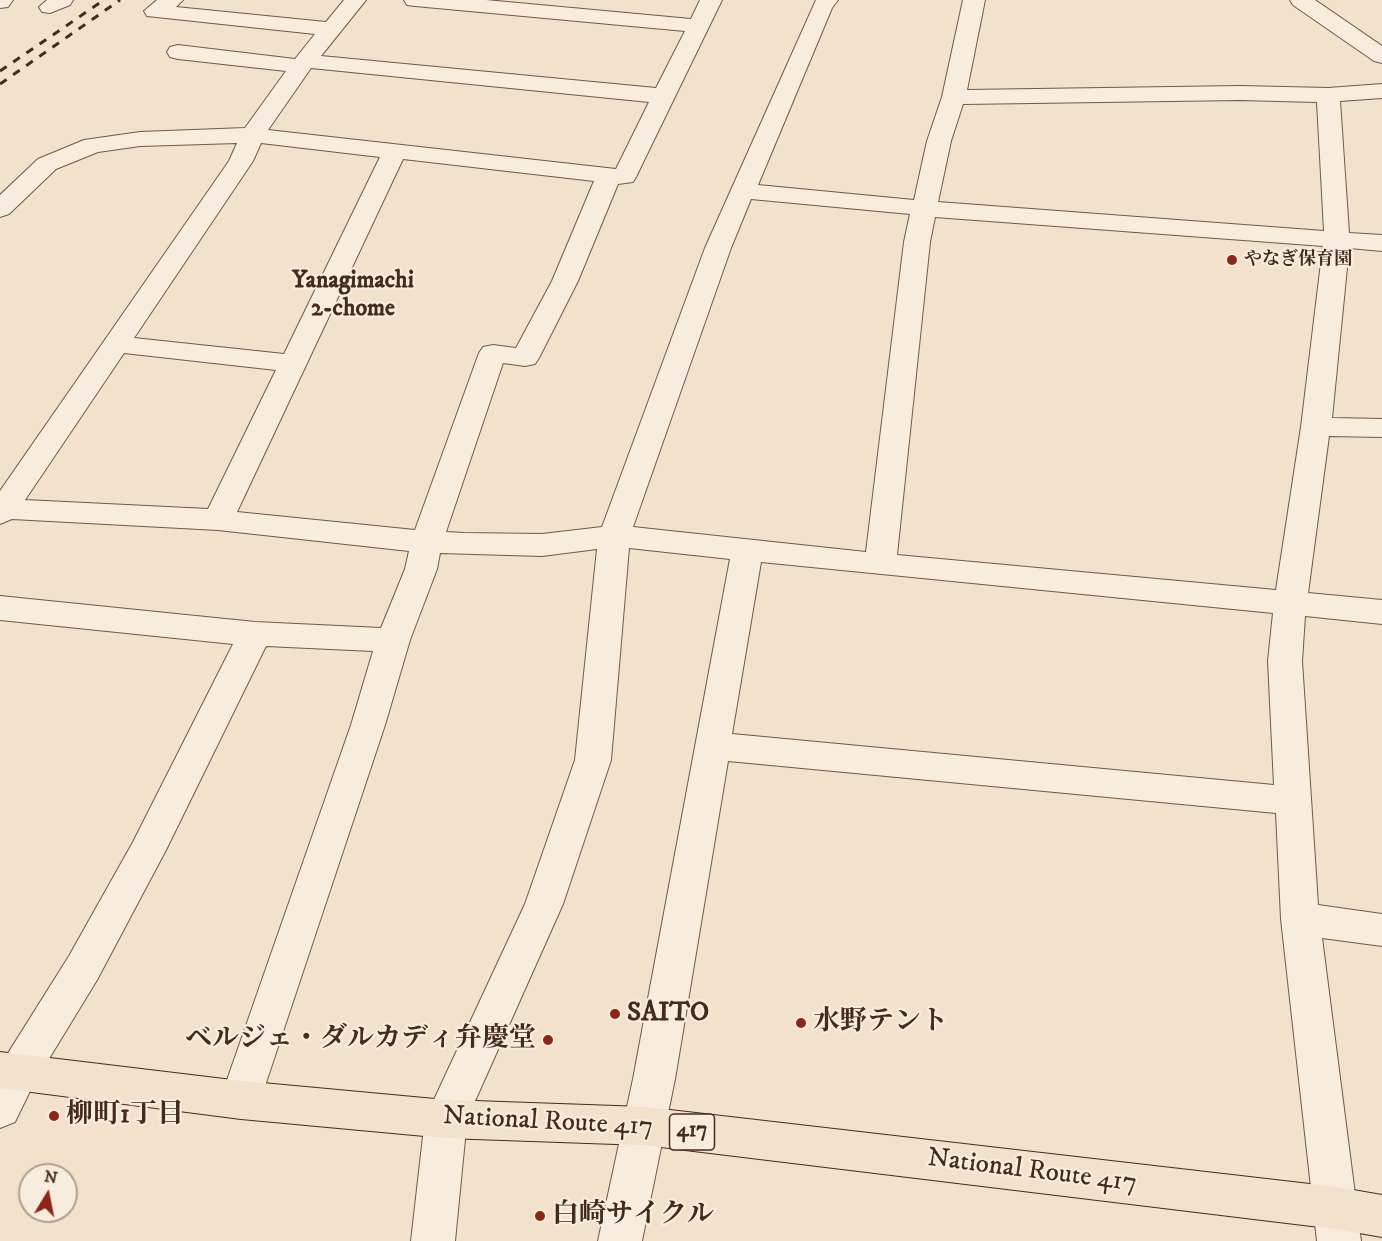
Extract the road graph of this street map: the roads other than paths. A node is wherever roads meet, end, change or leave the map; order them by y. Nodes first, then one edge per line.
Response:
1 (172, 0) edge
2 (356, 0) edge
3 (415, 0) edge
4 (711, 0) edge
5 (827, 0) edge
6 (974, 0) edge
7 (1301, 0) edge
8 (699, 26) junction
9 (331, 29) junction
10 (178, 52) dead end
11 (1382, 56) edge
12 (303, 64) junction
13 (1382, 91) edge
14 (1328, 95) junction
15 (664, 96) junction
16 (954, 97) junction
17 (252, 135) junction
18 (394, 152) junction
19 (609, 176) junction
20 (743, 191) junction
21 (923, 208) junction
22 (0, 210) edge
23 (1337, 239) junction
24 (1382, 243) edge
25 (116, 344) junction
26 (292, 363) junction
27 (1316, 427) junction
28 (1382, 428) edge
29 (1, 510) edge
30 (218, 520) junction
31 (614, 536) junction
32 (427, 541) junction
33 (747, 551) junction
34 (880, 564) junction
35 (1290, 603) junction
36 (0, 608) edge
37 (1382, 612) edge
38 (255, 634) junction
39 (393, 640) junction
40 (713, 746) junction
41 (1294, 801) junction
42 (1300, 919) junction
43 (1382, 930) edge
44 (9, 1071) edge
45 (241, 1100) junction
46 (0, 1109) edge
47 (447, 1119) junction
48 (644, 1126) junction
49 (1382, 1216) edge
50 (1338, 1224) edge
51 (433, 1241) edge
52 (620, 1241) edge

1 - 9 street
2 - 9 street
3 - 8 street
4 - 8 street
5 - 20 street
6 - 16 street
7 - 11 street
8 - 15 street
9 - 12 street
10 - 12 street
12 - 15 street
12 - 17 street
13 - 14 street
14 - 16 street
14 - 23 street
15 - 19 street
16 - 21 street
17 - 18 street
17 - 22 street
17 - 25 street
18 - 19 street
18 - 26 street
19 - 32 street
20 - 21 street
20 - 31 street
21 - 23 street
21 - 34 street
23 - 24 street
23 - 27 street
25 - 26 street
25 - 29 street
26 - 30 street
27 - 28 street
27 - 35 street
29 - 30 street
30 - 32 street
31 - 32 street
31 - 33 street
31 - 47 street
32 - 39 street
33 - 34 street
33 - 40 street
34 - 35 street
35 - 37 street
35 - 41 street
36 - 38 street
38 - 39 street
38 - 44 street
39 - 45 street
40 - 41 street
40 - 48 street
41 - 42 street
42 - 43 street
42 - 50 street
44 - 45 highway, National Route 417 / 417
44 - 46 street
45 - 47 highway, National Route 417 / 417
47 - 48 highway, National Route 417 / 417
47 - 51 street
48 - 50 highway, National Route 417 / 417
48 - 52 street
49 - 50 highway, National Route 417 / 417

